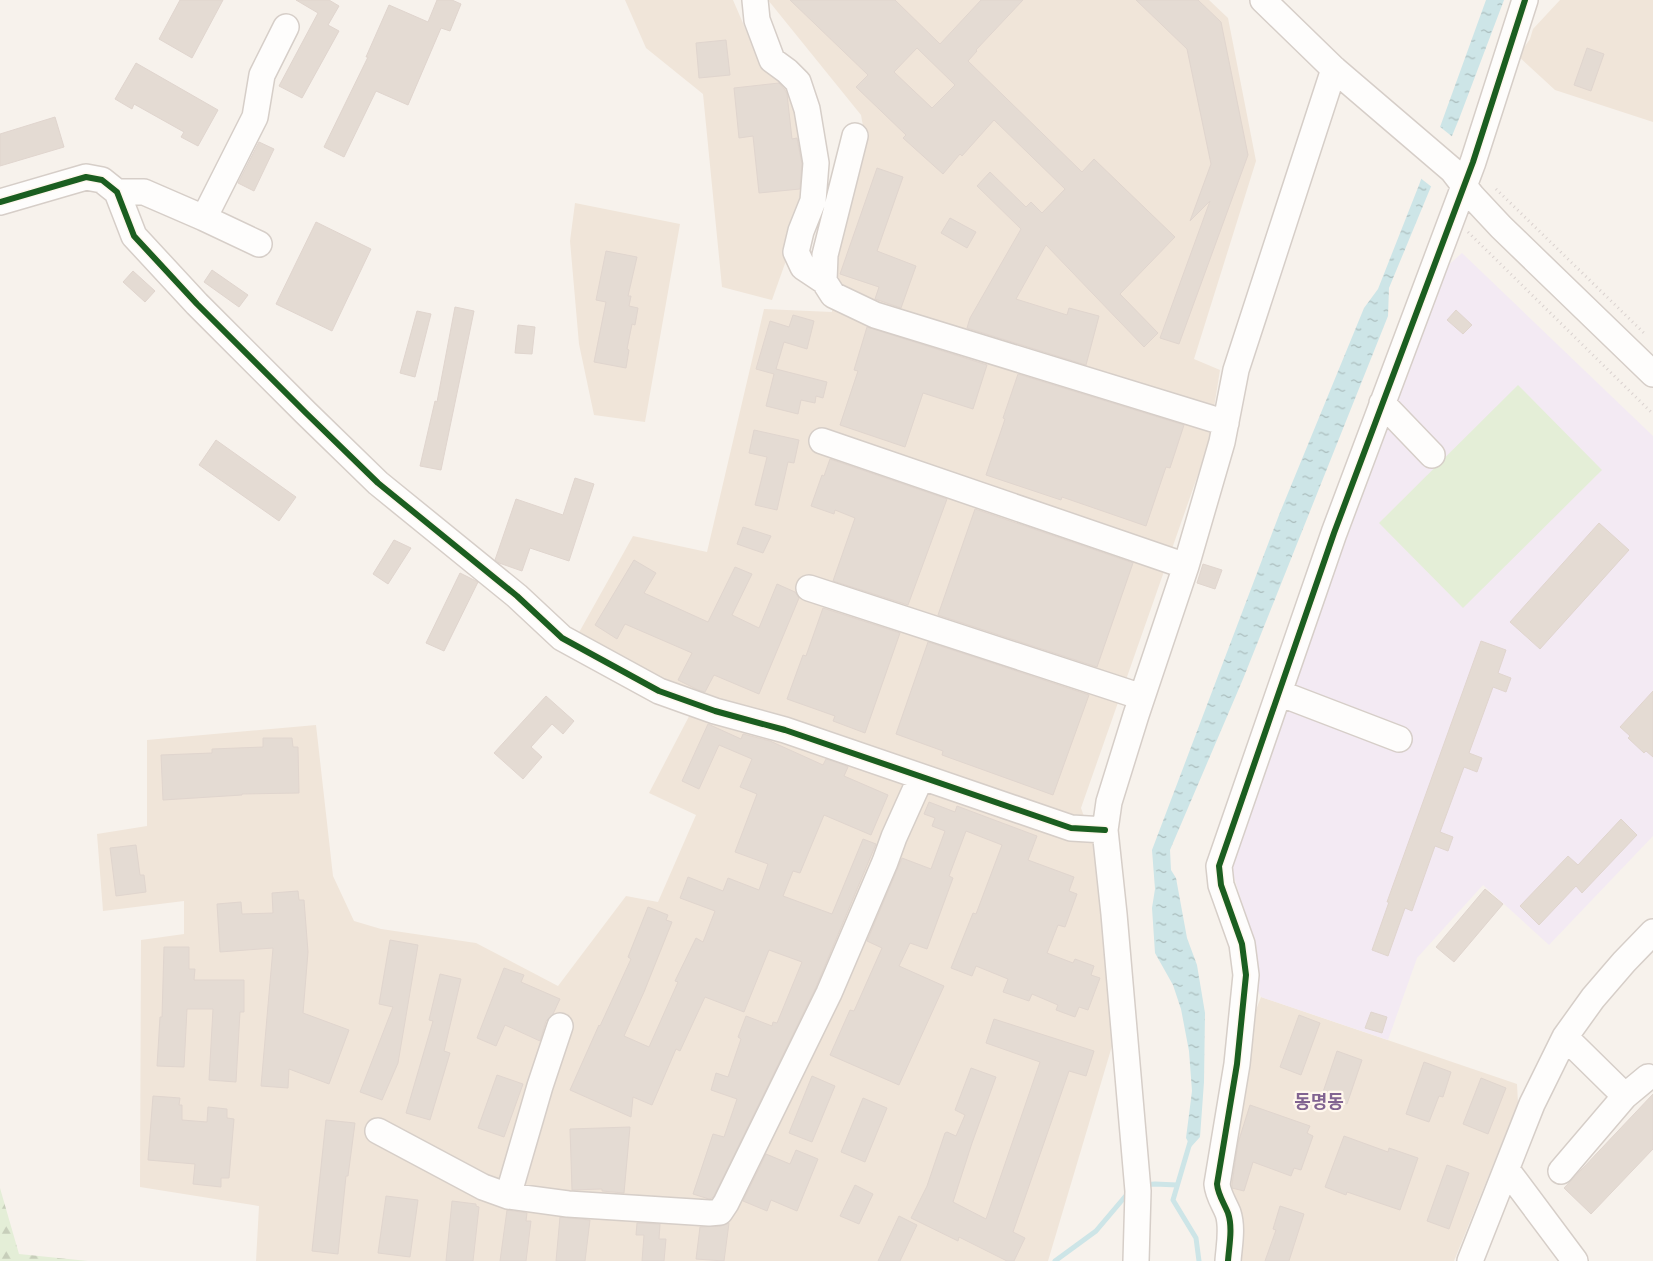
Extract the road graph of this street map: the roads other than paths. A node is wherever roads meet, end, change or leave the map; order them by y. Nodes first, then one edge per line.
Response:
1 (755, 0) edge
2 (1263, 0) edge
3 (1525, 0) edge
4 (286, 27) dead end
5 (1334, 70) junction
6 (856, 136) dead end
7 (1458, 178) junction
8 (116, 192) junction
9 (0, 202) edge
10 (204, 218) junction
11 (260, 244) dead end
12 (824, 281) junction
13 (1653, 374) edge
14 (1382, 403) junction
15 (1226, 423) junction
16 (822, 441) dead end
17 (1432, 455) dead end
18 (1186, 566) junction
19 (809, 588) dead end
20 (1279, 693) junction
21 (1142, 697) junction
22 (1399, 739) dead end
23 (921, 777) junction
24 (1105, 830) junction
25 (1653, 932) edge
26 (560, 1026) dead end
27 (1565, 1037) junction
28 (1648, 1077) dead end
29 (1626, 1096) junction
30 (378, 1131) dead end
31 (1506, 1170) junction
32 (1561, 1171) dead end
33 (508, 1196) junction
34 (1136, 1261) edge
35 (1228, 1261) edge
36 (1470, 1261) edge
37 (1575, 1261) edge

1 - 12 street
2 - 5 street
3 - 7 street
4 - 10 street
5 - 7 street
5 - 15 street
6 - 12 street
7 - 13 street
7 - 14 street
8 - 9 street
8 - 10 street
8 - 23 street
10 - 11 street
12 - 15 street
14 - 17 street
14 - 20 street
15 - 18 street
16 - 18 street
18 - 21 street
19 - 21 street
20 - 22 street
20 - 35 street
21 - 24 street
23 - 24 street
23 - 33 street
24 - 34 street
25 - 27 street
26 - 33 street
27 - 29 street
27 - 31 street
28 - 29 street
29 - 32 street
30 - 33 street
31 - 36 street
31 - 37 street

